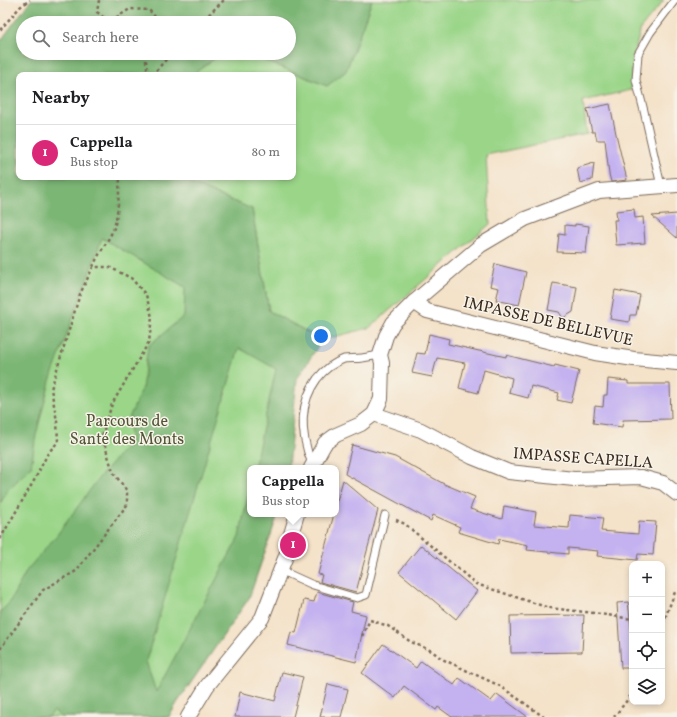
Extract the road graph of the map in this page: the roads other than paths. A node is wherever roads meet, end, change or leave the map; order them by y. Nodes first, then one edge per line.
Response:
1 (675, 0) edge
2 (669, 185) edge
3 (414, 302) junction
4 (380, 355) junction
5 (677, 363) edge
6 (374, 414) junction
7 (312, 465) edge
8 (313, 465) edge
9 (677, 494) edge
10 (385, 515) road end
11 (296, 517) edge
12 (280, 570) junction
13 (188, 717) edge

1 - 2 lane
2 - 3 street
3 - 4 street
3 - 5 street, IMPASSE DE BELLEVUE
4 - 6 street
4 - 7 lane
6 - 8 street
6 - 9 street, IMPASSE CAPELLA
10 - 12 lane
11 - 12 street
12 - 13 street

